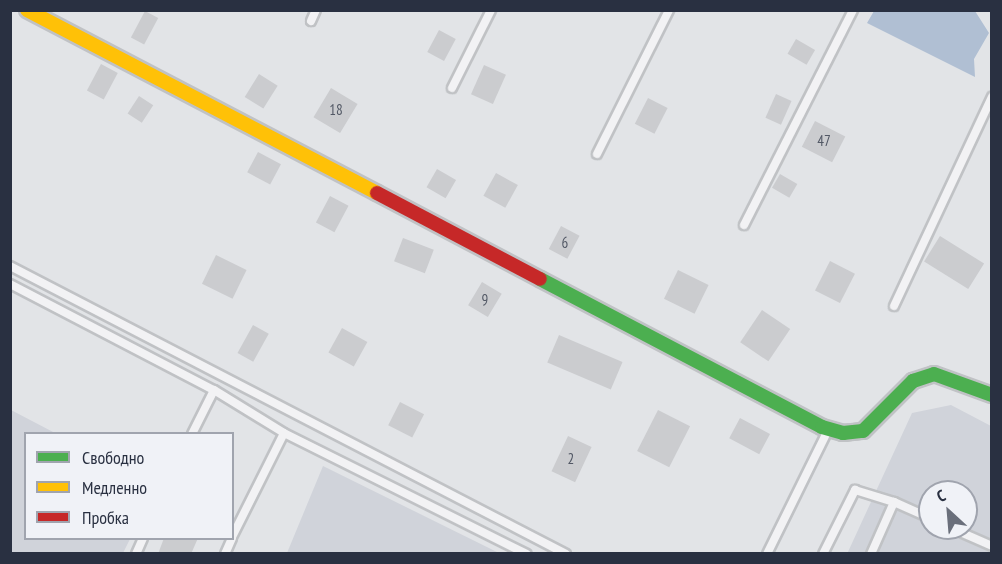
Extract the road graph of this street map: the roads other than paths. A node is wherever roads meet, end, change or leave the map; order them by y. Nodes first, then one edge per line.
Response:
1 (27, 10) edge
2 (316, 10) edge
3 (491, 10) edge
4 (669, 10) edge
5 (853, 10) edge
6 (311, 21) dead end
7 (452, 88) dead end
8 (992, 97) edge
9 (597, 154) dead end
10 (744, 225) dead end
11 (10, 266) edge
12 (10, 284) edge
13 (894, 306) dead end
14 (214, 390) junction
15 (992, 394) edge
16 (828, 429) junction
17 (193, 432) edge
18 (284, 433) junction
19 (894, 502) junction
20 (918, 513) edge
21 (234, 534) edge
22 (142, 540) edge
23 (231, 540) edge
24 (978, 540) edge
25 (992, 546) edge
26 (136, 554) edge
27 (225, 554) edge
28 (527, 554) edge
29 (566, 554) edge
30 (767, 554) edge
31 (823, 554) edge
32 (871, 554) edge

1 - 16 street
2 - 6 lane
3 - 7 lane
4 - 9 lane
5 - 10 lane
8 - 13 lane
11 - 29 lane
12 - 14 lane
14 - 17 lane
14 - 18 lane
15 - 16 street
16 - 30 lane
18 - 21 lane
18 - 28 lane
19 - 20 lane
19 - 31 lane
19 - 32 lane
22 - 26 lane
23 - 27 lane
24 - 25 lane

